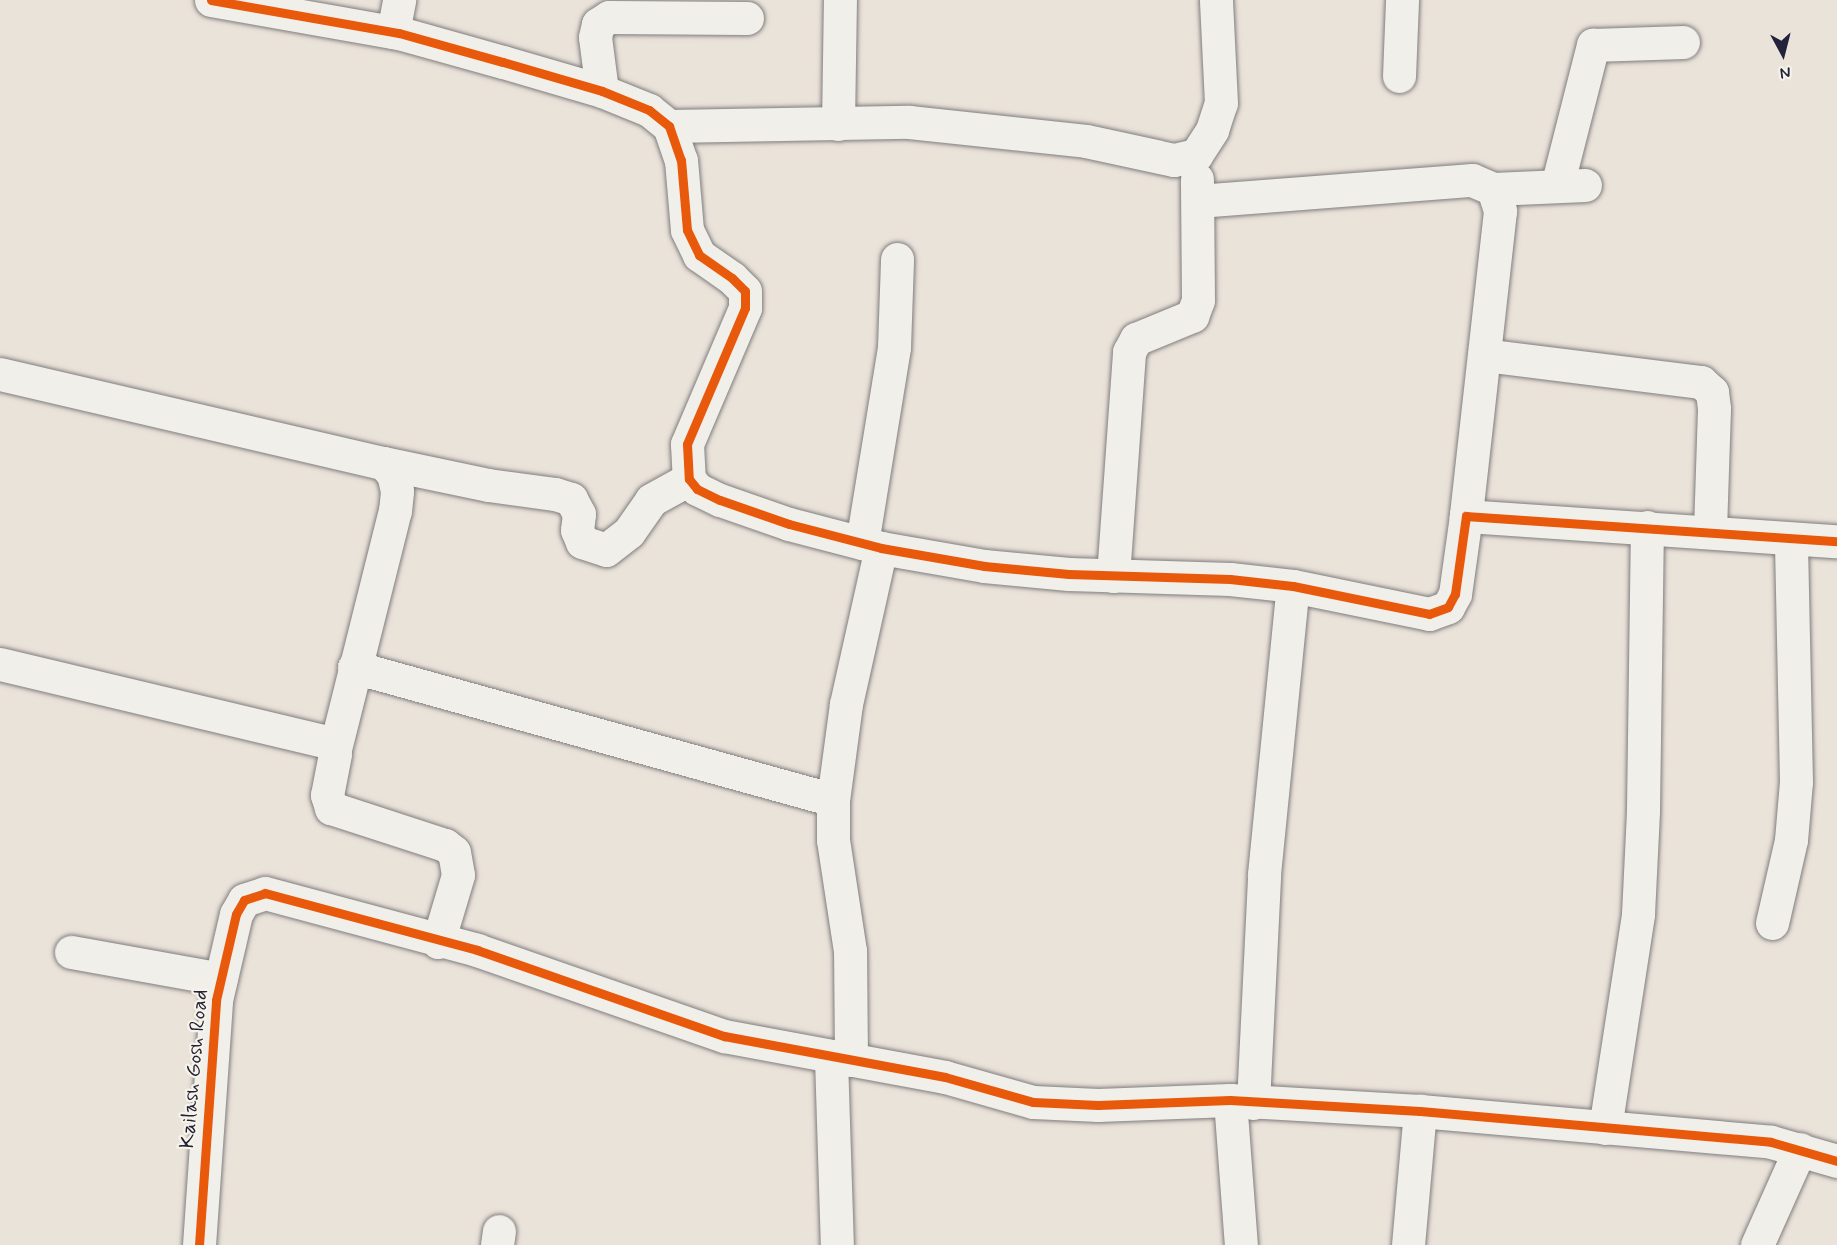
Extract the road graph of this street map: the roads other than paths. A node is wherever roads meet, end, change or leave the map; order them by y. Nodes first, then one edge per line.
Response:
1 (211, 0) edge
2 (399, 0) edge
3 (840, 0) edge
4 (1216, 0) edge
5 (1402, 0) edge
6 (747, 18) dead end
7 (393, 32) junction
8 (1683, 42) dead end
9 (1399, 75) dead end
10 (602, 91) junction
11 (838, 123) junction
12 (669, 126) junction
13 (1196, 155) junction
14 (1493, 189) junction
15 (1198, 201) junction
16 (897, 259) dead end
17 (1484, 355) junction
18 (0, 374) edge
19 (383, 463) junction
20 (689, 479) junction
21 (1466, 516) junction
22 (1647, 527) junction
23 (1710, 532) junction
24 (1791, 540) junction
25 (1837, 541) edge
26 (872, 545) junction
27 (1113, 576) junction
28 (1293, 586) junction
29 (0, 664) edge
30 (354, 668) junction
31 (335, 748) junction
32 (833, 800) junction
33 (1772, 923) dead end
34 (438, 942) junction
35 (71, 952) dead end
36 (221, 979) junction
37 (841, 1059) junction
38 (1241, 1101) junction
39 (1420, 1111) junction
40 (1605, 1128) junction
41 (1800, 1149) junction
42 (1837, 1161) edge
43 (199, 1245) edge
44 (837, 1245) edge
45 (1241, 1245) edge
46 (1408, 1245) edge
47 (1757, 1245) edge

1 - 7 street
2 - 7 street
3 - 11 street
4 - 13 street
5 - 9 street
6 - 10 street
7 - 10 street
8 - 14 street
10 - 12 street
11 - 12 street
11 - 13 street
12 - 20 street
13 - 15 street
14 - 15 street
14 - 17 street
15 - 27 street
16 - 26 street
17 - 21 street
17 - 23 street
18 - 19 street
19 - 20 street
19 - 30 street
20 - 26 street
21 - 22 street
21 - 28 street
22 - 23 street
22 - 40 street
23 - 24 street
24 - 25 street
24 - 33 street
26 - 27 street
26 - 32 street
27 - 28 street
28 - 38 street
29 - 31 street
30 - 31 street
30 - 32 street
31 - 34 street
32 - 37 street
34 - 36 street, Kailash Gosh Road
34 - 37 street
35 - 36 street
36 - 43 street, Kailash Gosh Road
37 - 38 street
37 - 44 street
38 - 39 street
38 - 45 street
39 - 40 street
39 - 46 street
40 - 41 street
41 - 42 street
41 - 47 street

